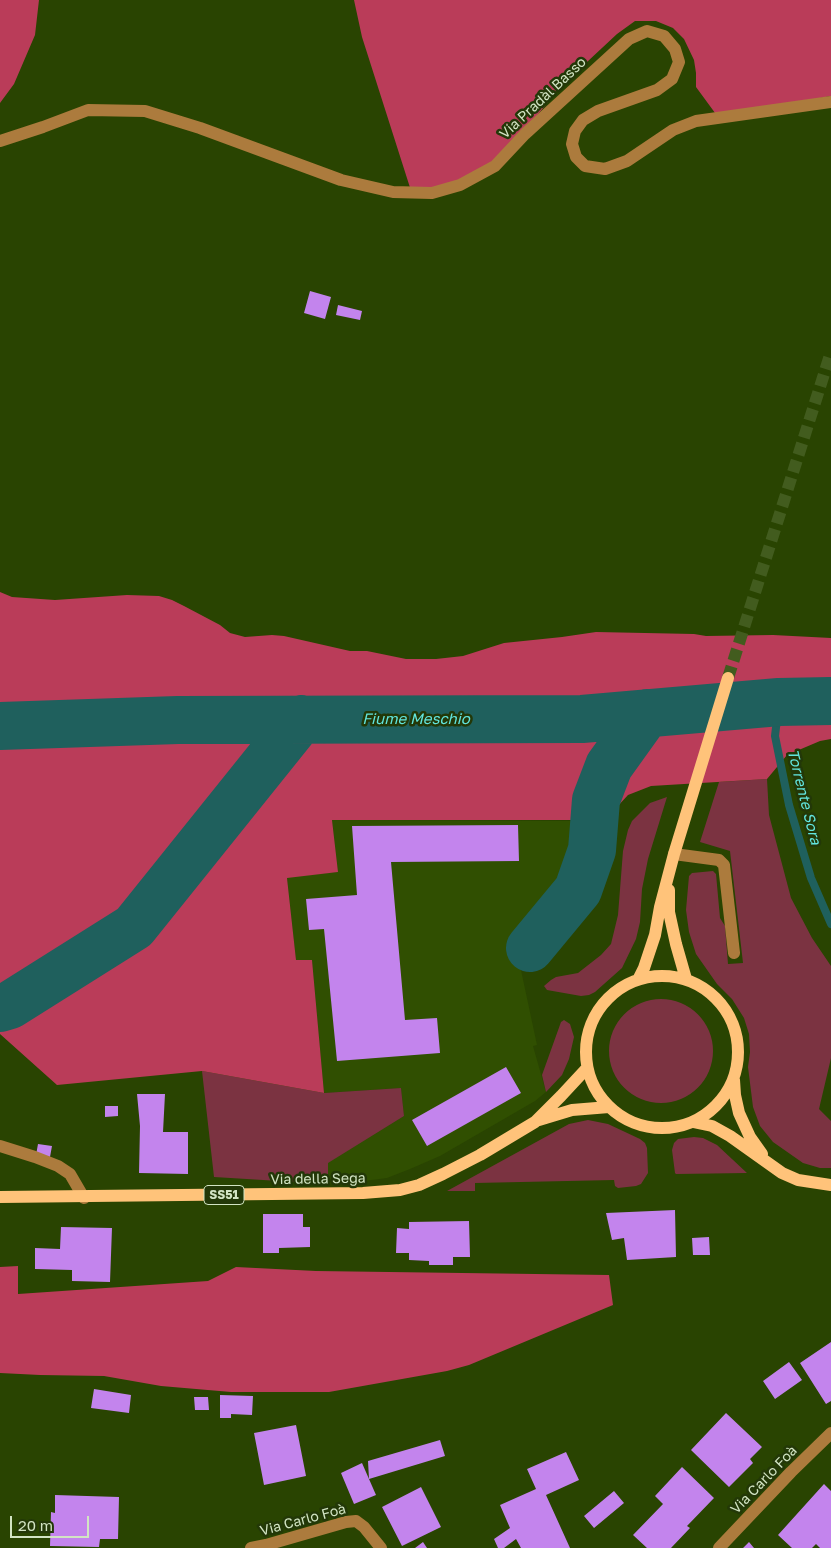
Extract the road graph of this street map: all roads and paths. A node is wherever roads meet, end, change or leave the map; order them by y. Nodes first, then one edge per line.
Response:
1 (831, 102) edge
2 (0, 141) edge
3 (728, 678) tunnel mouth
4 (674, 854) junction
5 (668, 876) junction
6 (734, 953) dead end
7 (640, 978) junction
8 (686, 979) junction
9 (587, 1068) junction
10 (734, 1078) junction
11 (609, 1108) junction
12 (535, 1122) junction
13 (693, 1122) junction
14 (0, 1146) edge
15 (767, 1162) junction
16 (831, 1184) edge
17 (0, 1197) edge
18 (84, 1198) junction
19 (831, 1433) edge
20 (251, 1548) edge
21 (381, 1548) edge
22 (719, 1548) edge

1 - 2 street, Via Pradàl Basso
3 - 4 main road
4 - 5 main road
4 - 6 street
5 - 7 main road
5 - 8 main road
7 - 8 main road
7 - 9 main road
8 - 10 main road
9 - 11 main road
9 - 12 main road, Via della Sega / SS51
10 - 13 main road
10 - 15 main road
11 - 12 main road, Via della Sega / SS51
11 - 13 main road
12 - 18 main road, Via della Sega / SS51
13 - 15 main road
14 - 18 street
15 - 16 main road
17 - 18 main road, Via della Sega / SS51
19 - 22 street, Via Carlo Foà
20 - 21 street, Via Carlo Foà

